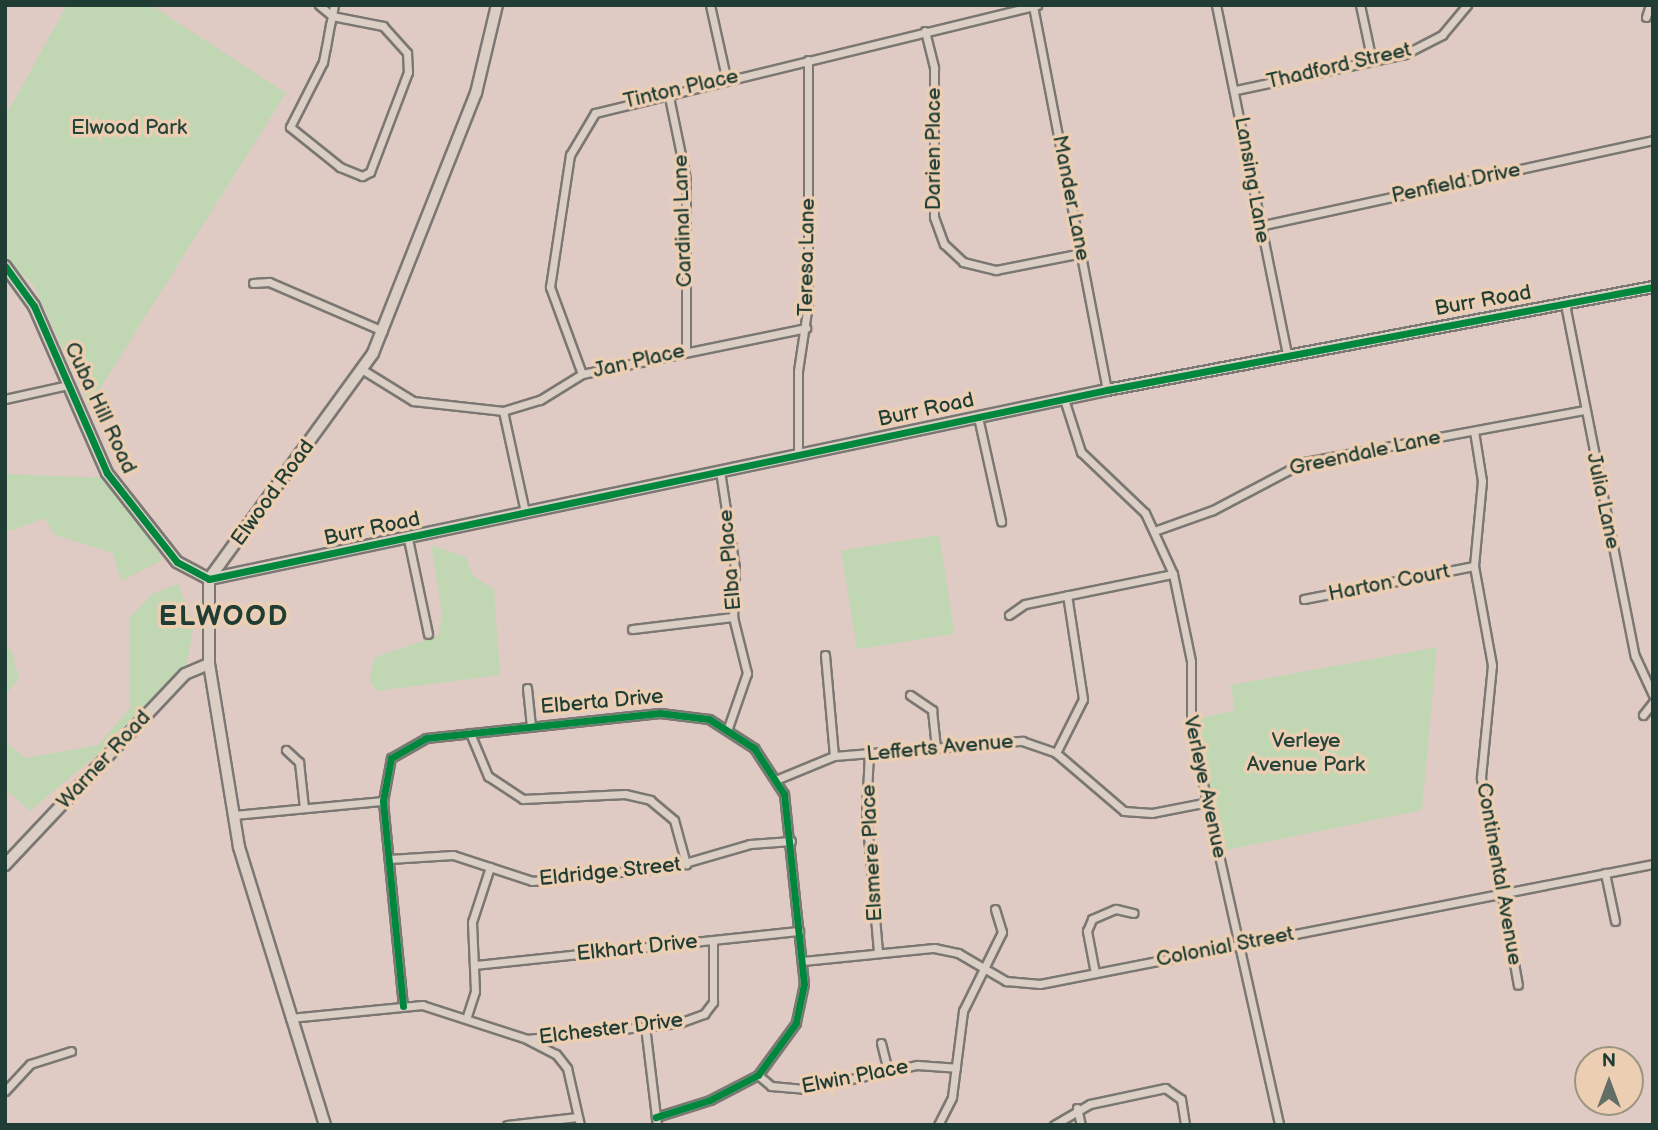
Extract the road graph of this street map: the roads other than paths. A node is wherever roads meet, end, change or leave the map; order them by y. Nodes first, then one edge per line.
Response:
1 (319, 5) edge
2 (334, 5) edge
3 (497, 5) edge
4 (710, 5) edge
5 (1216, 5) edge
6 (1360, 5) edge
7 (1467, 5) edge
8 (1650, 5) edge
9 (1035, 6) edge
10 (332, 16) junction
11 (1646, 17) dead end
12 (925, 31) junction
13 (808, 60) junction
14 (1372, 61) junction
15 (726, 77) junction
16 (1236, 90) junction
17 (668, 92) junction
18 (1653, 140) edge
19 (1259, 226) junction
20 (1082, 253) junction
21 (5, 267) edge
22 (253, 283) dead end
23 (1653, 288) edge
24 (1565, 304) junction
25 (806, 328) junction
26 (383, 331) junction
27 (686, 350) junction
28 (1287, 355) junction
29 (363, 370) junction
30 (582, 374) junction
31 (68, 385) junction
32 (1107, 390) junction
33 (5, 399) edge
34 (1064, 399) junction
35 (1584, 410) junction
36 (503, 411) junction
37 (978, 417) junction
38 (1474, 431) junction
39 (799, 454) junction
40 (720, 471) junction
41 (525, 512) junction
42 (1001, 521) dead end
43 (1157, 530) junction
44 (408, 539) junction
45 (1474, 566) junction
46 (1173, 574) junction
47 (209, 579) junction
48 (1067, 595) junction
49 (1304, 599) dead end
50 (1009, 615) dead end
51 (733, 617) junction
52 (632, 629) dead end
53 (428, 634) dead end
54 (825, 655) dead end
55 (209, 664) junction
56 (527, 688) dead end
57 (910, 695) dead end
58 (1653, 695) edge
59 (1653, 702) edge
60 (1643, 715) dead end
61 (531, 726) junction
62 (728, 728) junction
63 (470, 733) junction
64 (936, 746) junction
65 (286, 750) dead end
66 (869, 753) junction
67 (1056, 753) junction
68 (834, 756) junction
69 (778, 779) junction
70 (383, 801) junction
71 (1208, 802) junction
72 (304, 808) junction
73 (234, 815) junction
74 (791, 841) junction
75 (389, 859) junction
76 (686, 864) junction
77 (1653, 864) edge
78 (5, 865) edge
79 (490, 867) junction
80 (1605, 873) junction
81 (1500, 894) junction
82 (995, 909) dead end
83 (1134, 913) dead end
84 (1615, 920) dead end
85 (799, 931) junction
86 (713, 940) junction
87 (1239, 944) junction
88 (878, 952) junction
89 (803, 961) junction
90 (475, 965) junction
91 (985, 971) junction
92 (1094, 973) junction
93 (1518, 985) dead end
94 (403, 1006) junction
95 (467, 1016) junction
96 (290, 1018) junction
97 (645, 1027) junction
98 (527, 1039) junction
99 (881, 1043) dead end
100 (71, 1051) dead end
101 (956, 1068) junction
102 (888, 1071) junction
103 (758, 1075) junction
104 (5, 1091) edge
105 (1077, 1108) junction
106 (579, 1121) edge
107 (656, 1121) edge
108 (325, 1125) edge
109 (507, 1125) edge
110 (938, 1125) edge
111 (1054, 1125) edge
112 (1081, 1125) edge
113 (1185, 1125) edge
114 (1279, 1125) edge

1 - 10 street
2 - 10 street
3 - 26 street, Elwood Road
4 - 15 street
5 - 16 street, Lansing Lane
6 - 14 street
7 - 14 street, Thadford Street
8 - 11 street
9 - 12 street, Tinton Place
9 - 20 street, Mander Lane
10 - 10 street
12 - 13 street, Tinton Place
12 - 20 street, Darien Place
13 - 15 street, Tinton Place
13 - 25 street, Teresa Lane
14 - 16 street, Thadford Street
15 - 17 street, Tinton Place
16 - 19 street, Lansing Lane
17 - 27 street, Cardinal Lane
17 - 30 street, Tinton Place
18 - 19 street, Penfield Drive
19 - 28 street, Lansing Lane
20 - 32 street, Mander Lane
21 - 31 street, Cuba Hill Road
22 - 26 street
23 - 24 street, Burr Road
24 - 28 street, Burr Road
24 - 35 street, Julia Lane
25 - 27 street, Jan Place
25 - 39 street, Teresa Lane
26 - 29 street, Elwood Road
27 - 30 street, Jan Place
28 - 32 street, Burr Road
29 - 36 street, Jan Place
29 - 47 street, Elwood Road
30 - 36 street, Jan Place
31 - 33 street
31 - 47 street, Cuba Hill Road
32 - 34 street, Burr Road
34 - 37 street, Burr Road
34 - 43 street, Verleye Avenue
35 - 38 street, Greendale Lane
35 - 58 street, Julia Lane
36 - 41 street
37 - 39 street, Burr Road
37 - 42 street
38 - 43 street, Greendale Lane
38 - 45 street, Continental Avenue
39 - 40 street, Burr Road
40 - 41 street, Burr Road
40 - 51 street, Elba Place
41 - 44 street, Burr Road
43 - 46 street, Verleye Avenue
44 - 47 street, Burr Road
44 - 53 street
45 - 49 street, Harton Court
45 - 81 street, Continental Avenue
46 - 48 street
46 - 71 street, Verleye Avenue
47 - 55 street
48 - 50 street
48 - 67 street
51 - 52 street
51 - 62 street, Elba Place
54 - 68 street
55 - 73 street
55 - 78 street, Warner Road
56 - 61 street
57 - 64 street
59 - 60 street
61 - 62 street, Elberta Drive
61 - 63 street, Elberta Drive
62 - 69 street, Elberta Drive
63 - 70 street, Elberta Drive
63 - 76 street
64 - 66 street, Lefferts Avenue
64 - 67 street, Lefferts Avenue
65 - 72 street
66 - 68 street, Lefferts Avenue
66 - 88 street, Elsmere Place
67 - 71 street, Lefferts Avenue
68 - 69 street, Lefferts Avenue
69 - 74 street
70 - 72 street
70 - 75 street, Elberta Drive
71 - 87 street, Verleye Avenue
72 - 73 street
73 - 96 street
74 - 76 street, Eldridge Street
74 - 85 street
75 - 79 street, Eldridge Street
75 - 94 street, Elberta Drive
76 - 79 street, Eldridge Street
77 - 80 street, Colonial Street
79 - 90 street
80 - 81 street, Colonial Street
80 - 84 street
81 - 87 street, Colonial Street
81 - 93 street, Continental Avenue
82 - 91 street
83 - 92 street
85 - 86 street, Elkhart Drive
85 - 89 street
86 - 90 street, Elkhart Drive
86 - 97 street, Elchester Drive
87 - 92 street, Colonial Street
87 - 114 street, Verleye Avenue
88 - 89 street, Colonial Street
88 - 91 street, Colonial Street
89 - 103 street
90 - 95 street
91 - 92 street, Colonial Street
91 - 101 street
94 - 95 street, Elchester Drive
94 - 96 street, Elchester Drive
95 - 98 street, Elchester Drive
96 - 108 street
97 - 98 street, Elchester Drive
97 - 107 street
98 - 106 street
99 - 102 street
100 - 104 street
101 - 102 street, Elwin Place
101 - 110 street
102 - 103 street, Elwin Place
103 - 107 street
105 - 111 street
105 - 112 street
105 - 113 street
106 - 109 street

